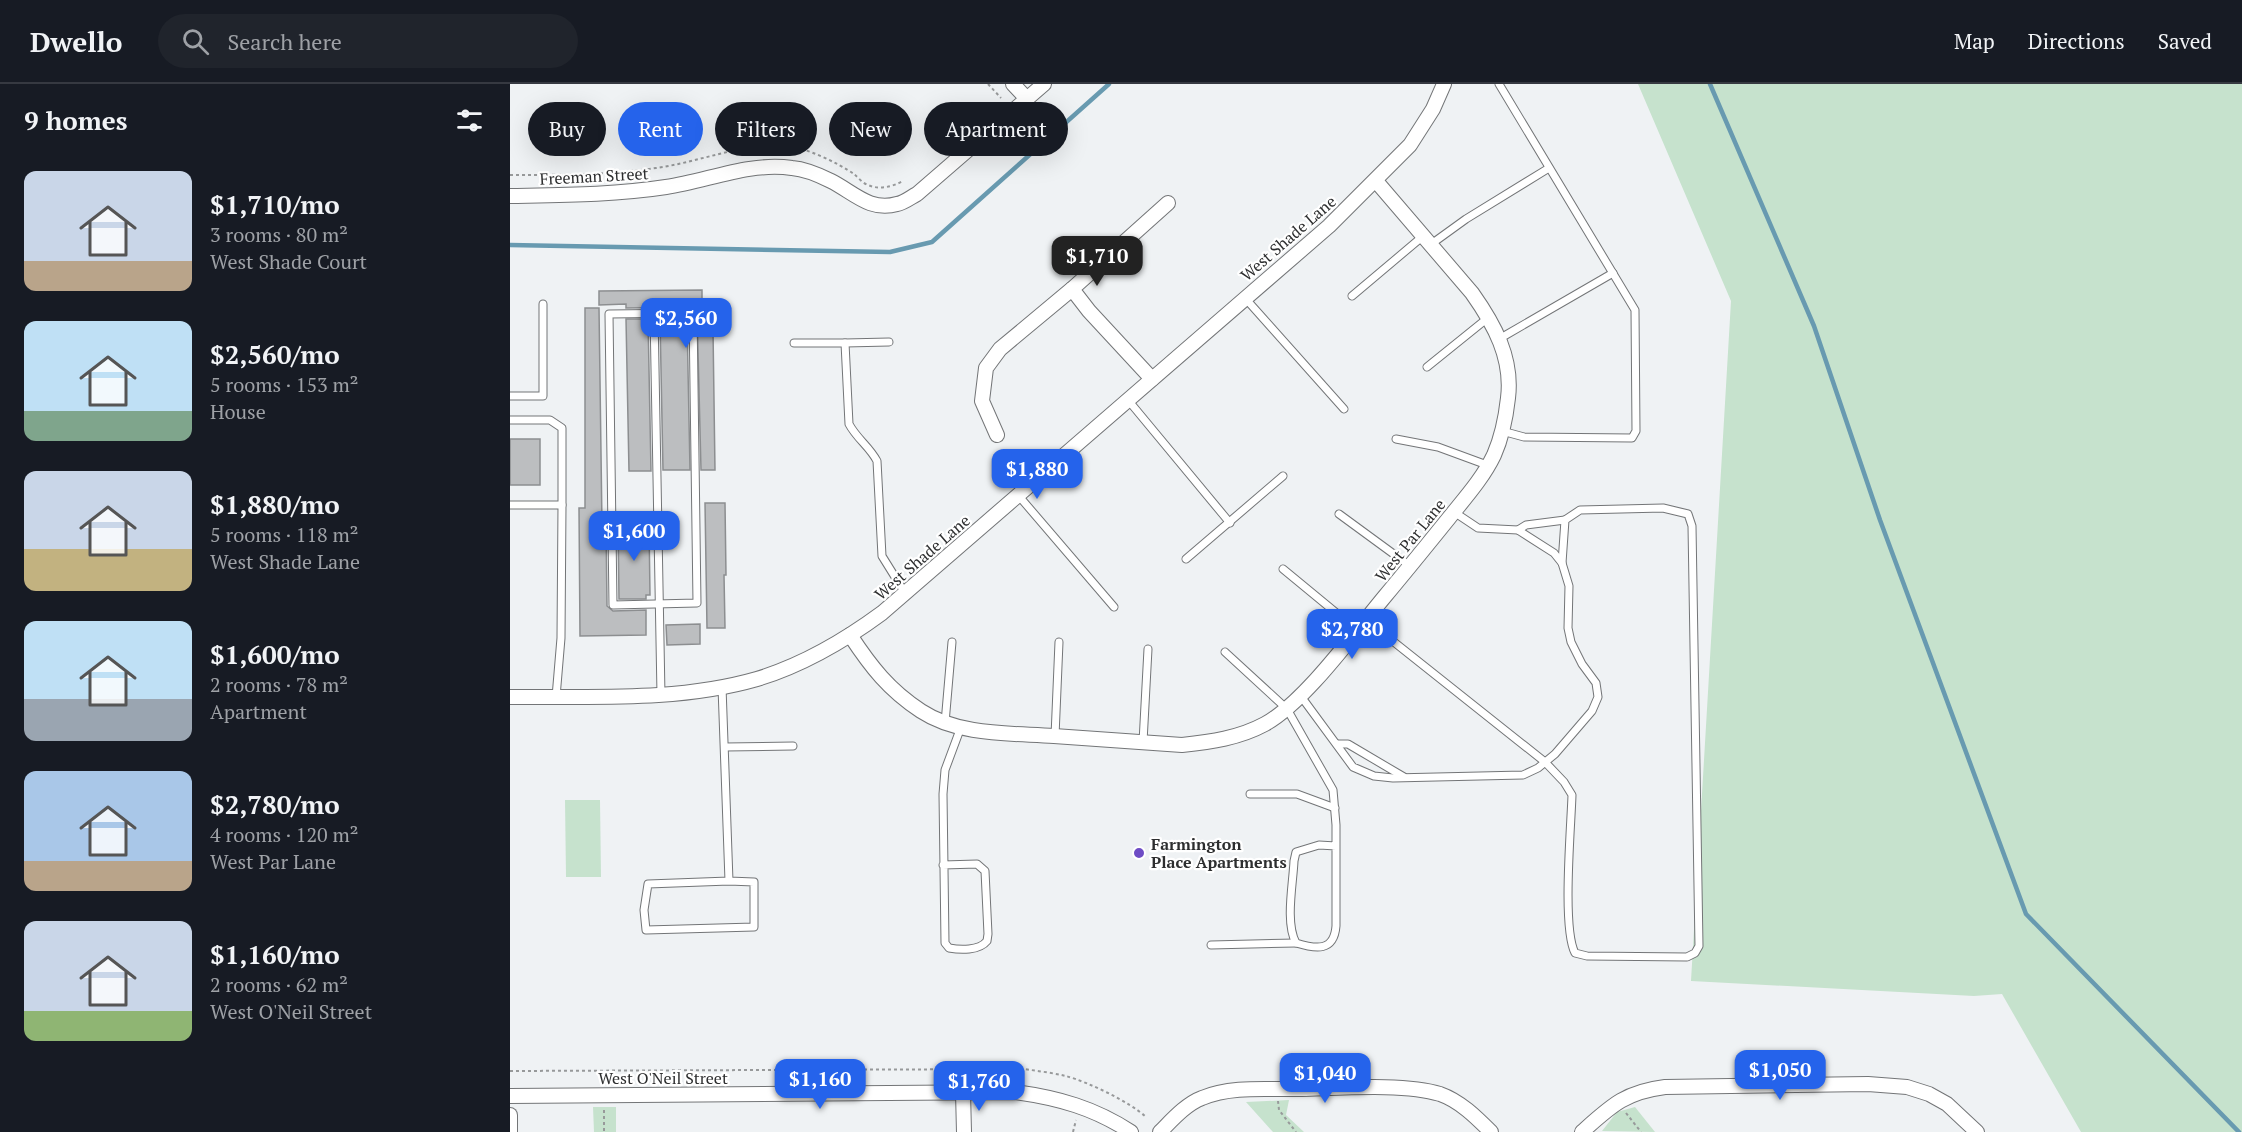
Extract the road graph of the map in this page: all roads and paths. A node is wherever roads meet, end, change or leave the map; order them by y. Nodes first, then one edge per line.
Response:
1 (988, 84) edge
2 (1013, 84) edge
3 (1044, 84) edge
4 (1444, 84) edge
5 (1499, 84) edge
6 (1001, 98) dead end
7 (1027, 99) junction
8 (1550, 168) junction
9 (1376, 181) junction
10 (510, 196) edge
11 (1168, 203) dead end
12 (1426, 241) junction
13 (1613, 273) junction
14 (1072, 289) junction
15 (1352, 296) dead end
16 (1245, 298) junction
17 (543, 304) dead end
18 (654, 314) junction
19 (1489, 317) junction
20 (1499, 339) junction
21 (889, 342) dead end
22 (794, 343) dead end
23 (845, 343) junction
24 (1427, 367) dead end
25 (1152, 379) junction
26 (510, 396) edge
27 (1128, 400) junction
28 (1344, 409) dead end
29 (510, 420) edge
30 (1502, 431) junction
31 (998, 435) dead end
32 (1396, 440) dead end
33 (1487, 465) junction
34 (1283, 476) dead end
35 (1018, 495) junction
36 (510, 505) edge
37 (562, 505) junction
38 (1454, 512) junction
39 (1339, 514) dead end
40 (1565, 520) junction
41 (1230, 523) junction
42 (1518, 530) junction
43 (1185, 559) dead end
44 (1562, 563) junction
45 (1410, 566) junction
46 (1283, 569) dead end
47 (905, 593) junction
48 (659, 604) junction
49 (1114, 606) dead end
50 (1361, 625) junction
51 (850, 635) junction
52 (952, 642) dead end
53 (1059, 642) dead end
54 (1148, 649) dead end
55 (1225, 652) dead end
56 (722, 687) junction
57 (661, 695) junction
58 (1300, 695) junction
59 (510, 697) edge
60 (556, 697) junction
61 (1287, 709) junction
62 (945, 723) junction
63 (961, 727) junction
64 (1055, 736) junction
65 (1143, 742) junction
66 (1337, 744) junction
67 (793, 746) dead end
68 (725, 747) junction
69 (1545, 762) junction
70 (1405, 778) junction
71 (1250, 794) dead end
72 (1335, 808) junction
73 (1336, 846) junction
74 (944, 865) junction
75 (729, 881) junction
76 (1296, 943) junction
77 (1211, 945) dead end
78 (510, 1071) edge
79 (963, 1092) junction
80 (510, 1096) edge
81 (1278, 1099) dead end
82 (604, 1110) dead end
83 (1625, 1111) dead end
84 (510, 1115) edge
85 (1146, 1117) dead end
86 (1076, 1120) dead end
87 (510, 1132) edge
88 (604, 1132) edge
89 (964, 1132) edge
90 (1073, 1132) edge
91 (1131, 1132) edge
92 (1160, 1132) edge
93 (1296, 1132) edge
94 (1491, 1132) edge
95 (1582, 1132) edge
96 (1641, 1132) edge
97 (1977, 1132) edge

1 - 6 path
2 - 7 street
3 - 7 street, Freeman Street
4 - 9 street, West Shade Lane
5 - 8 lane
7 - 10 street, Freeman Street
8 - 12 lane
8 - 13 lane
9 - 12 street, West Par Lane
9 - 16 street, West Shade Lane
11 - 14 street
12 - 15 lane
12 - 19 street, West Par Lane
13 - 20 lane
13 - 30 lane
14 - 25 street
14 - 31 street
16 - 25 street, West Shade Lane
16 - 28 lane
17 - 26 lane
18 - 48 lane
18 - 48 lane
18 - 48 lane
19 - 20 street, West Par Lane
19 - 24 lane
20 - 30 street, West Par Lane
21 - 23 lane
22 - 23 lane
23 - 47 lane
25 - 27 street, West Shade Lane
27 - 35 street, West Shade Lane
27 - 41 lane
29 - 37 lane
30 - 33 street, West Par Lane
32 - 33 lane
33 - 38 street, West Par Lane
34 - 41 lane
35 - 47 street, West Shade Lane
35 - 49 lane
36 - 37 lane
37 - 60 lane
38 - 42 lane
38 - 45 street, West Par Lane
39 - 45 lane
40 - 42 lane
40 - 44 lane
40 - 69 lane
41 - 43 lane
42 - 44 lane
44 - 69 lane
45 - 50 street, West Par Lane
46 - 50 lane
47 - 51 street, West Shade Lane
48 - 57 lane
50 - 58 street, West Par Lane
50 - 69 lane
51 - 56 street, West Shade Lane
51 - 62 street, West Par Lane
52 - 62 lane
53 - 64 lane
54 - 65 lane
55 - 61 lane
56 - 57 street, West Shade Lane
56 - 68 lane
57 - 60 street, West Shade Lane
58 - 61 street, West Par Lane
58 - 66 lane
59 - 60 street, West Shade Lane
61 - 65 street, West Par Lane
61 - 72 lane
62 - 63 street, West Par Lane
63 - 64 street, West Par Lane
63 - 74 lane
64 - 65 street, West Par Lane
66 - 70 lane
66 - 70 lane
67 - 68 lane
68 - 75 lane
69 - 70 lane
71 - 72 lane
72 - 73 lane
73 - 76 lane
73 - 76 lane
74 - 74 lane
75 - 75 lane
76 - 77 lane
78 - 85 path
79 - 80 street, West O'Neil Street
79 - 89 street
79 - 91 street, West O'Neil Street
81 - 93 path
82 - 88 path
83 - 96 path
84 - 87 street
86 - 90 path
92 - 94 street
95 - 97 street

